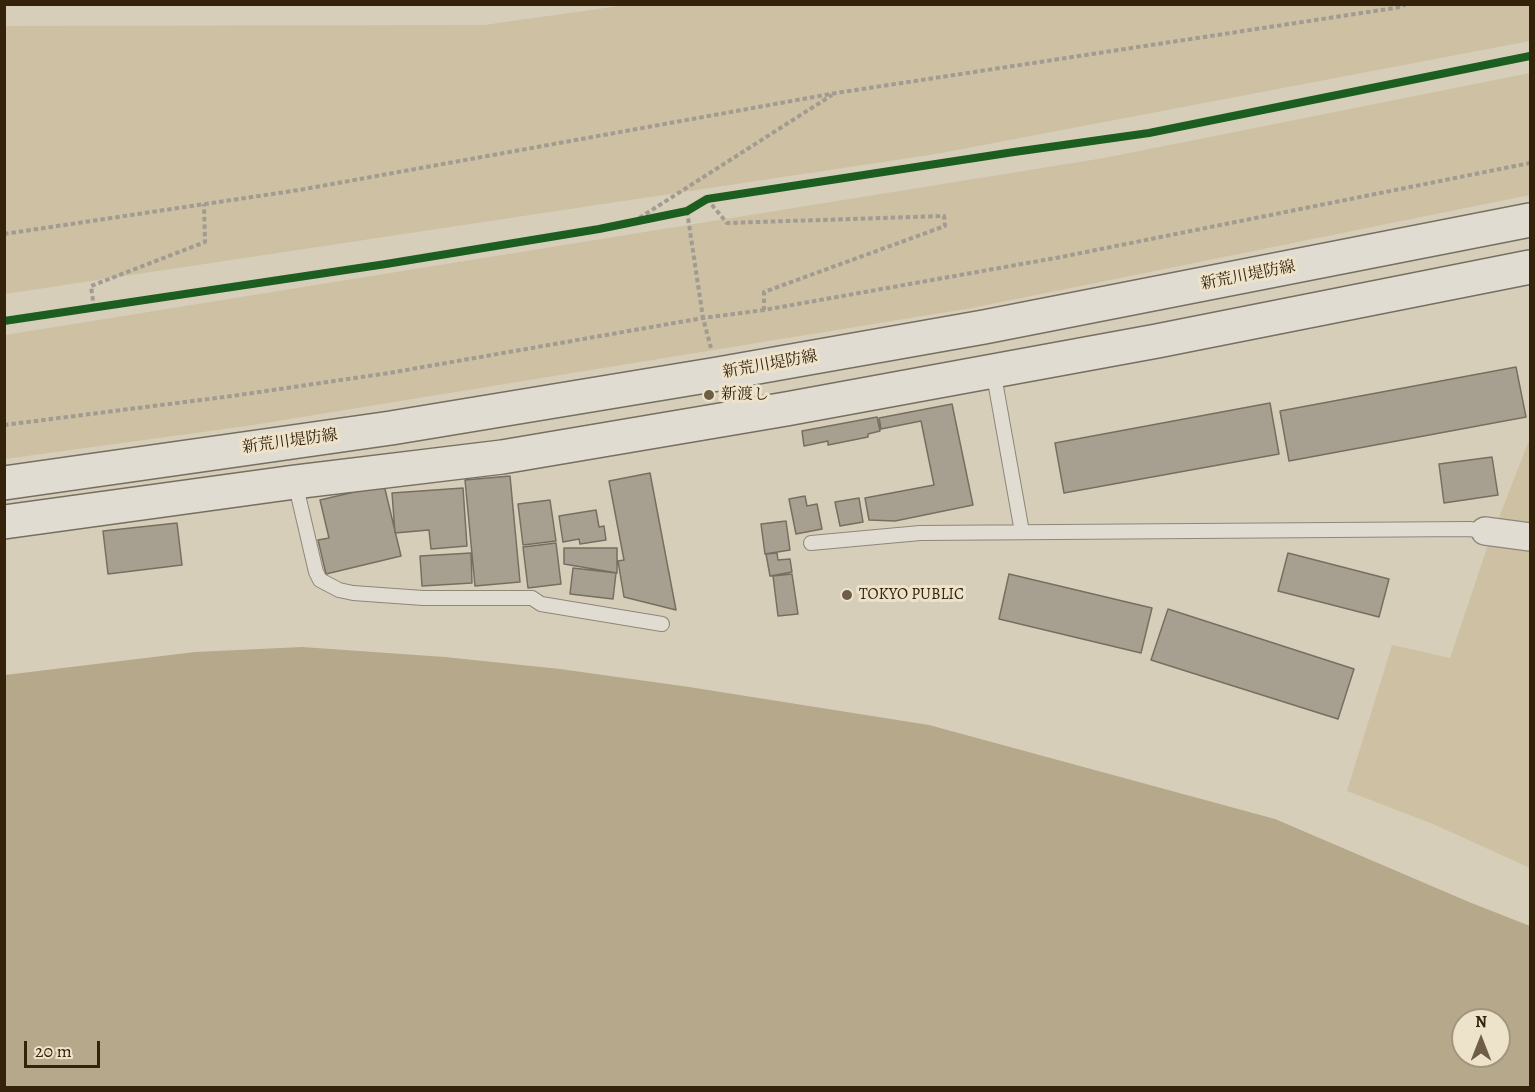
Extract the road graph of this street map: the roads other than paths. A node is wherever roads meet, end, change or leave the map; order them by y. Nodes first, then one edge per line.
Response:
1 (1530, 220) edge
2 (1530, 267) edge
3 (993, 370) junction
4 (295, 482) junction
5 (4, 483) edge
6 (4, 522) edge
7 (1485, 531) joint
8 (1022, 532) junction
9 (1530, 535) edge
10 (811, 543) dead end
11 (662, 624) dead end

1 - 5 main road, 新荒川堤防線
2 - 3 main road
3 - 4 main road
3 - 8 lane
4 - 6 main road
4 - 11 lane
7 - 8 lane
7 - 9 street
8 - 10 lane

